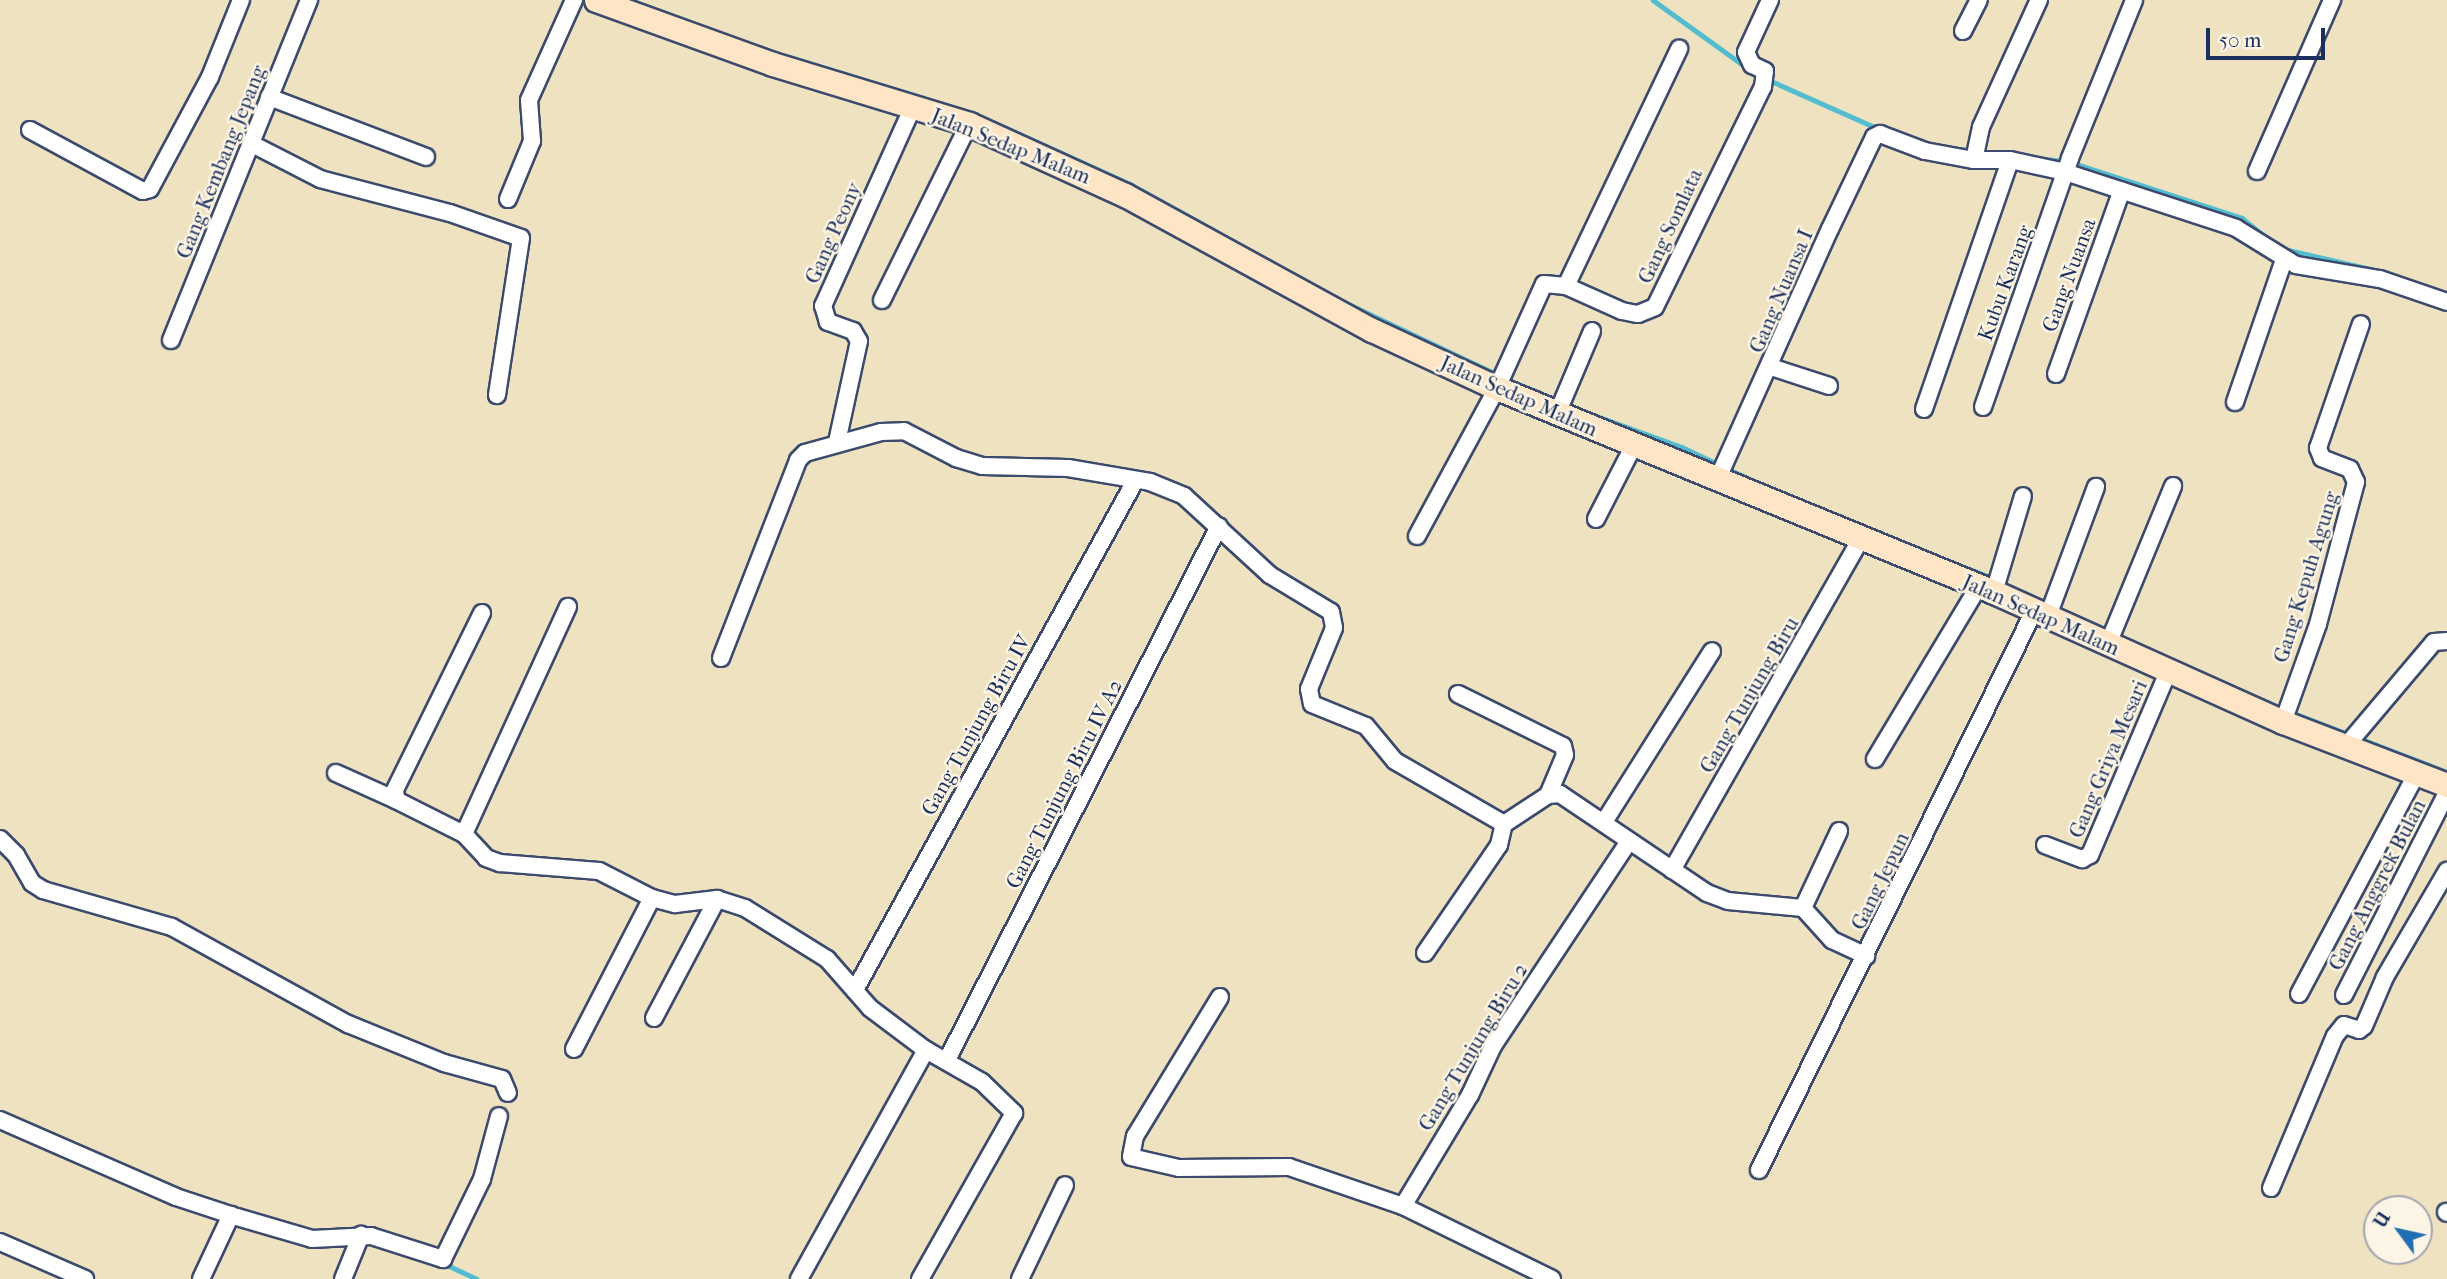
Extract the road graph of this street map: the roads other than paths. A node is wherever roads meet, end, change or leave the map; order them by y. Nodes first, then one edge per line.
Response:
1 (241, 0) edge
2 (309, 0) edge
3 (574, 0) edge
4 (596, 0) edge
5 (1770, 0) edge
6 (1979, 0) edge
7 (2039, 0) edge
8 (2134, 0) edge
9 (2332, 0) edge
10 (1963, 31) dead end
11 (1679, 49) dead end
12 (269, 97) junction
13 (913, 107) junction
14 (969, 124) junction
15 (30, 130) dead end
16 (253, 144) junction
17 (1975, 153) junction
18 (426, 157) dead end
19 (2010, 160) junction
20 (2068, 165) junction
21 (2258, 171) dead end
22 (2122, 190) junction
23 (508, 199) dead end
24 (2284, 260) junction
25 (1566, 286) junction
26 (882, 300) dead end
27 (2447, 302) edge
28 (2361, 324) dead end
29 (1592, 331) dead end
30 (171, 340) dead end
31 (1771, 367) junction
32 (2056, 374) dead end
33 (1501, 379) junction
34 (1829, 386) dead end
35 (497, 395) dead end
36 (2235, 402) dead end
37 (1561, 405) junction
38 (1983, 407) dead end
39 (1924, 409) dead end
40 (837, 442) junction
41 (1634, 445) junction
42 (1721, 470) junction
43 (1135, 481) junction
44 (2174, 486) dead end
45 (2096, 487) dead end
46 (2023, 496) dead end
47 (1596, 519) dead end
48 (1219, 526) junction
49 (1418, 536) dead end
50 (1861, 539) junction
51 (1992, 585) junction
52 (568, 607) dead end
53 (2047, 609) junction
54 (482, 613) dead end
55 (2111, 635) junction
56 (2447, 641) edge
57 (1712, 651) dead end
58 (721, 658) dead end
59 (2168, 672) junction
60 (1458, 694) dead end
61 (2286, 713) junction
62 (2349, 743) junction
63 (1875, 759) dead end
64 (336, 773) dead end
65 (2417, 773) junction
66 (2447, 785) edge
67 (2447, 793) edge
68 (1548, 795) junction
69 (396, 800) junction
70 (1604, 822) junction
71 (1504, 824) junction
72 (1839, 831) dead end
73 (464, 834) junction
74 (0, 839) edge
75 (1629, 841) junction
76 (2045, 845) dead end
77 (1672, 870) junction
78 (2447, 871) edge
79 (652, 898) junction
80 (717, 899) junction
81 (1803, 908) junction
82 (1425, 953) dead end
83 (1866, 956) junction
84 (855, 990) junction
85 (2299, 994) dead end
86 (2344, 995) dead end
87 (1220, 997) dead end
88 (654, 1018) dead end
89 (574, 1049) dead end
90 (926, 1049) junction
91 (947, 1060) junction
92 (508, 1093) dead end
93 (499, 1116) dead end
94 (0, 1120) edge
95 (1759, 1170) dead end
96 (1065, 1185) dead end
97 (2271, 1188) dead end
98 (1403, 1206) junction
99 (231, 1215) junction
100 (361, 1235) junction
101 (0, 1242) edge
102 (85, 1279) edge
103 (201, 1279) edge
104 (343, 1279) edge
105 (800, 1279) edge
106 (920, 1279) edge
107 (1020, 1279) edge
108 (1552, 1279) edge

1 - 15 street
2 - 12 street, Gang Kembang Jepang
3 - 23 street
4 - 13 street, Jalan Sedap Malam
5 - 25 street, Gang Somlata
6 - 10 street
7 - 17 street
8 - 20 street, Kubu Karang
9 - 21 street
11 - 25 street
12 - 16 street, Gang Kembang Jepang
12 - 18 street
13 - 14 street, Jalan Sedap Malam
13 - 40 street, Gang Peony
14 - 26 street
14 - 33 street, Jalan Sedap Malam
16 - 30 street, Gang Kembang Jepang
16 - 35 street
17 - 19 street
17 - 31 street, Gang Nuansa I
19 - 20 street
19 - 39 street
20 - 22 street
20 - 38 street, Kubu Karang
22 - 24 street
22 - 32 street, Gang Nuansa
24 - 27 street
24 - 36 street
25 - 33 street
28 - 61 street, Gang Kepuh Agung
29 - 37 street
31 - 34 street
31 - 42 street, Gang Nuansa I
33 - 37 street, Jalan Sedap Malam
33 - 49 street
37 - 41 street, Jalan Sedap Malam
40 - 43 street
40 - 58 street
41 - 42 street, Jalan Sedap Malam
41 - 47 street
42 - 50 street, Jalan Sedap Malam
43 - 48 street
43 - 84 street, Gang Tunjung Biru IV
44 - 55 street
45 - 53 street, Gang Jepun
46 - 51 street
48 - 71 street
48 - 91 street, Gang Tunjung Biru IV A2
50 - 51 street, Jalan Sedap Malam
50 - 77 street, Gang Tunjung Biru
51 - 53 street, Jalan Sedap Malam
51 - 63 street
52 - 73 street
53 - 55 street, Jalan Sedap Malam
53 - 83 street, Gang Jepun
54 - 69 street
55 - 59 street, Jalan Sedap Malam
56 - 62 street
57 - 70 street
59 - 61 street, Jalan Sedap Malam
59 - 76 street, Gang Griya Mesari
60 - 68 street
61 - 62 street, Jalan Sedap Malam
62 - 65 street, Jalan Sedap Malam
64 - 69 street
65 - 66 street, Jalan Sedap Malam
65 - 85 street
67 - 86 street, Gang Anggrek Bulan
68 - 70 street
68 - 71 street
69 - 73 street
70 - 75 street
71 - 82 street
72 - 81 street
73 - 79 street
74 - 92 street
75 - 77 street
75 - 98 street, Gang Tunjung Biru 2
77 - 81 street
78 - 97 street
79 - 80 street
79 - 89 street
80 - 84 street
80 - 88 street
81 - 83 street
83 - 95 street, Gang Jepun
84 - 90 street
87 - 98 street
90 - 91 street
90 - 105 street
91 - 106 street
93 - 100 street
94 - 99 street
96 - 107 street
98 - 108 street
99 - 100 street
99 - 103 street
100 - 104 street
101 - 102 street

